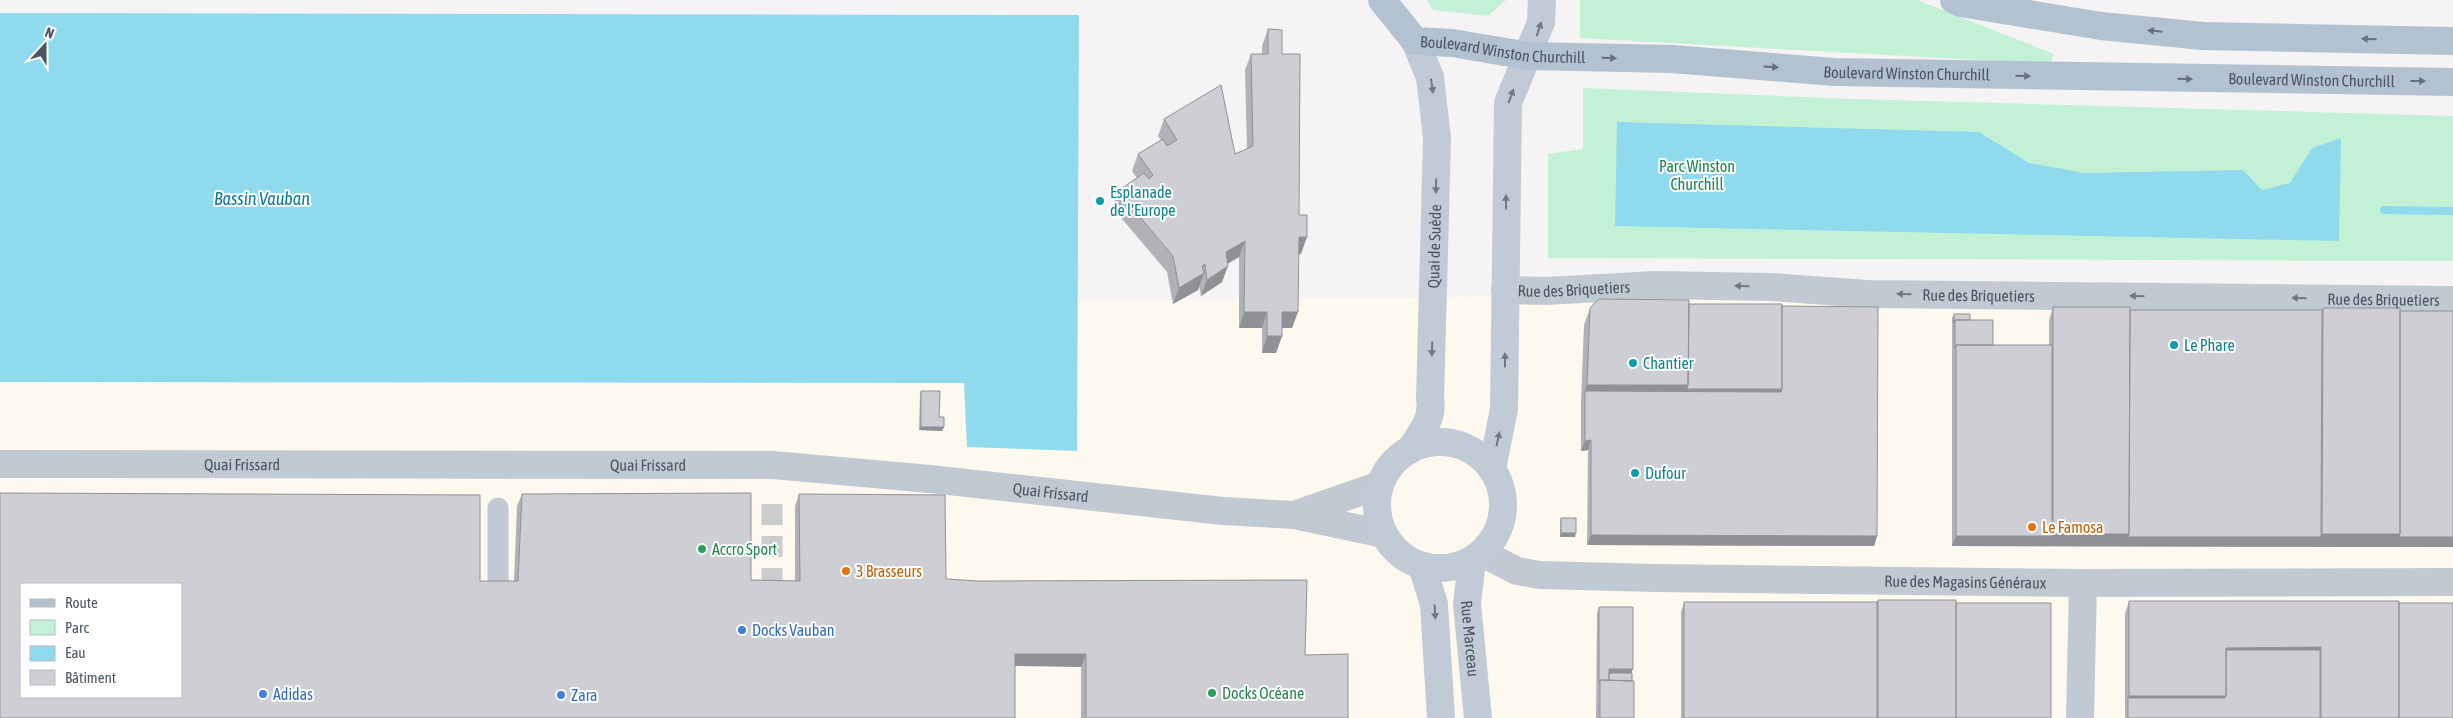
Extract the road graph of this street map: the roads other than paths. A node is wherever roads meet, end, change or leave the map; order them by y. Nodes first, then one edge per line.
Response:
1 (1382, 0) edge
2 (1542, 0) edge
3 (1954, 0) edge
4 (1415, 40) junction
5 (2453, 41) edge
6 (1529, 56) junction
7 (2453, 82) edge
8 (1505, 290) junction
9 (2453, 300) edge
10 (1410, 450) junction
11 (0, 464) edge
12 (1492, 469) junction
13 (1380, 485) junction
14 (498, 508) dead end
15 (1294, 515) junction
16 (1384, 534) junction
17 (1477, 556) junction
18 (1422, 566) junction
19 (2453, 582) edge
20 (2083, 583) junction
21 (498, 593) edge
22 (1441, 718) edge
23 (1478, 718) edge
24 (2080, 718) edge

1 - 4 main road, Boulevard Winston Churchill
6 -> 2 main road
5 -> 3 main road
4 - 6 main road, Boulevard Winston Churchill
4 -> 10 main road, Quai de Suède
6 -> 7 main road, Boulevard Winston Churchill
8 -> 6 main road
9 -> 8 street, Rue des Briquetiers
12 -> 8 main road
10 - 12 main road
10 - 13 main road
11 - 15 street, Quai Frissard
12 - 17 main road
13 - 15 street, Quai Frissard
13 - 16 main road
14 - 21 street
15 - 16 street, Quai Frissard
16 - 18 main road
17 - 18 main road
17 - 20 street, Rue des Magasins Généraux
17 - 23 main road, Rue Marceau
18 -> 22 main road
19 - 20 street, Rue des Magasins Généraux
20 - 24 street

